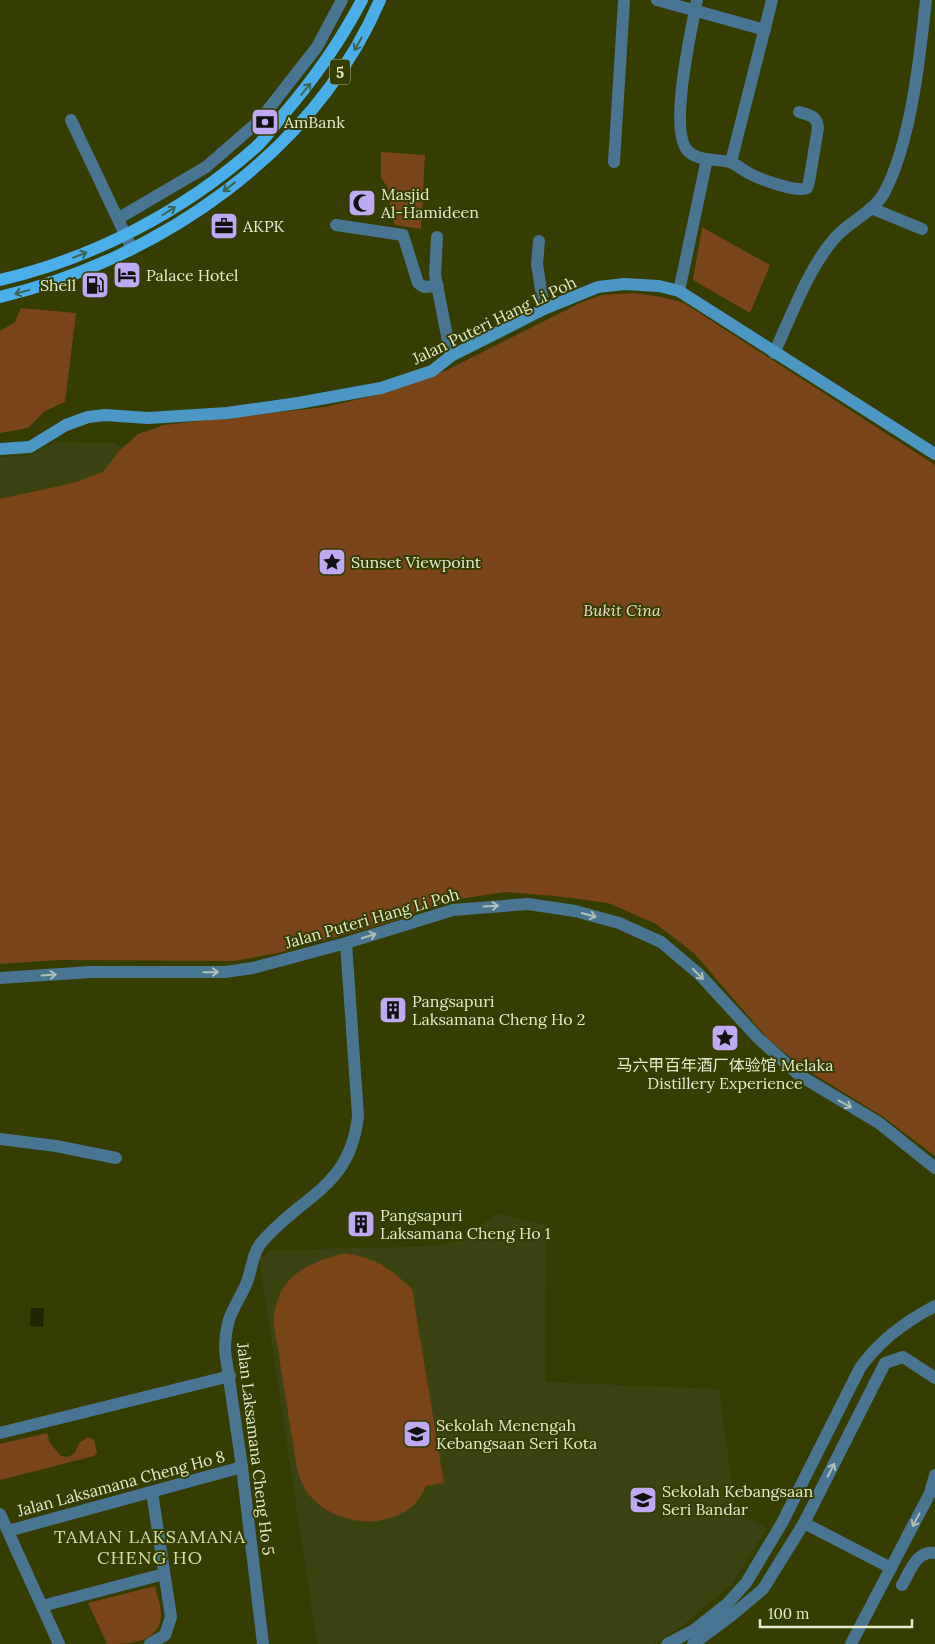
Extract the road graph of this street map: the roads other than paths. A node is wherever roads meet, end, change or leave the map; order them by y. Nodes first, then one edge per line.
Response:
1 (342, 0) edge
2 (362, 0) edge
3 (380, 0) edge
4 (624, 0) edge
5 (657, 0) edge
6 (772, 0) edge
7 (926, 0) edge
8 (696, 5) edge
9 (765, 30) junction
10 (799, 112) dead end
11 (71, 120) dead end
12 (706, 159) junction
13 (614, 162) dead end
14 (731, 162) junction
15 (871, 208) junction
16 (119, 218) junction
17 (336, 225) dead end
18 (922, 229) dead end
19 (126, 233) junction
20 (437, 237) dead end
21 (539, 241) dead end
22 (132, 249) junction
23 (0, 280) edge
24 (438, 286) junction
25 (679, 291) junction
26 (0, 297) edge
27 (544, 309) junction
28 (774, 353) junction
29 (451, 356) junction
30 (0, 449) edge
31 (934, 450) edge
32 (346, 943) junction
33 (0, 978) edge
34 (0, 1139) edge
35 (116, 1158) dead end
36 (935, 1168) edge
37 (935, 1306) edge
38 (230, 1376) junction
39 (935, 1378) edge
40 (0, 1433) edge
41 (242, 1467) junction
42 (935, 1475) edge
43 (152, 1492) junction
44 (792, 1505) junction
45 (0, 1514) edge
46 (804, 1522) junction
47 (782, 1523) junction
48 (8, 1531) junction
49 (935, 1553) edge
50 (891, 1568) junction
51 (164, 1574) junction
52 (902, 1585) dead end
53 (42, 1606) junction
54 (60, 1644) edge
55 (150, 1644) edge
56 (264, 1644) edge
57 (667, 1644) edge
58 (693, 1644) edge
59 (851, 1644) edge

1 - 16 street
19 -> 2 main road, 5
3 -> 22 main road, 5
4 - 13 street
5 - 8 street
6 - 9 street
7 - 15 street
8 - 9 street
8 - 12 street
9 - 14 street
10 - 14 street
11 - 16 street
12 - 14 street
12 - 25 street
15 - 18 street
15 - 28 street
16 - 19 street
17 - 24 street
19 - 22 street
23 -> 19 main road, 5
20 - 24 street
21 - 27 street
22 -> 26 main road, 5
24 - 29 street
25 - 27 main road, Jalan Puteri Hang Li Poh
25 - 28 main road, Jalan Puteri Hang Li Poh
27 - 29 main road, Jalan Puteri Hang Li Poh
28 - 31 main road, Jalan Puteri Hang Li Poh
29 - 30 main road, Jalan Puteri Hang Li Poh
33 -> 32 street, Jalan Puteri Hang Li Poh
32 -> 36 street, Jalan Puteri Hang Li Poh
32 - 38 street, Jalan Laksamana Cheng Ho 5
34 - 35 street
37 - 44 street
38 - 40 street
38 - 41 street, Jalan Laksamana Cheng Ho 5
46 -> 39 street
41 - 43 street, Jalan Laksamana Cheng Ho 8
41 - 56 street, Jalan Laksamana Cheng Ho 5
42 -> 50 street
43 - 48 street, Jalan Laksamana Cheng Ho 8
43 - 51 street
44 - 46 street
44 - 47 street
45 - 48 street
46 - 47 street
46 - 50 street
46 - 58 street
47 - 57 street
48 - 53 street
49 - 52 street
50 - 59 street
51 - 53 street
51 - 55 street
53 - 54 street

